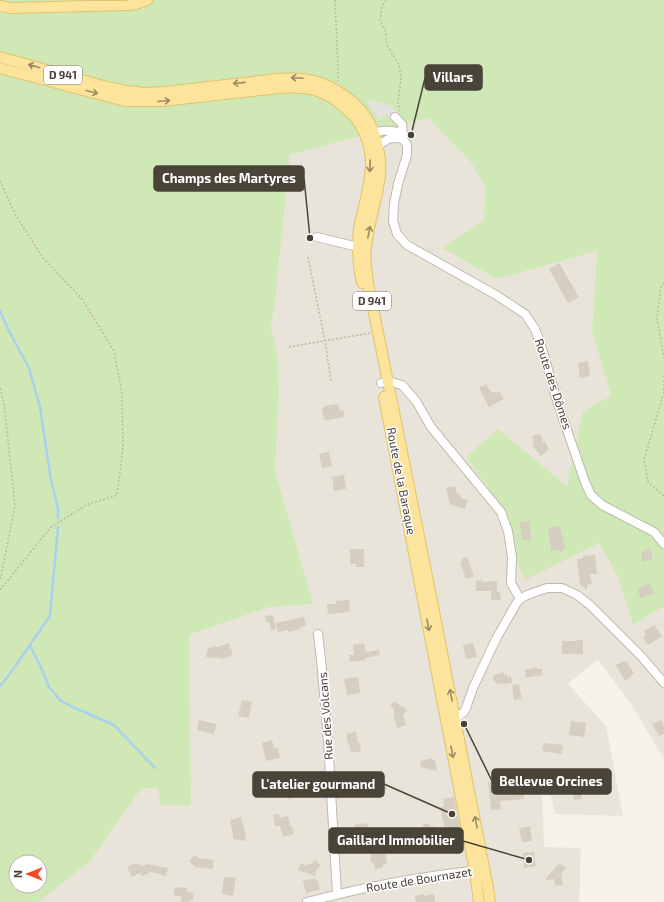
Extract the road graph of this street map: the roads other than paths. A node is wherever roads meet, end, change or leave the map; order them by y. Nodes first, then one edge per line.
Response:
1 (5, 0) edge
2 (96, 0) edge
3 (146, 0) edge
4 (0, 6) edge
5 (0, 57) edge
6 (0, 68) edge
7 (278, 83) junction
8 (308, 88) junction
9 (395, 118) dead end
10 (372, 134) junction
11 (403, 139) junction
12 (373, 147) junction
13 (317, 237) dead end
14 (358, 247) junction
15 (385, 382) junction
16 (664, 544) edge
17 (520, 599) junction
18 (318, 634) dead end
19 (664, 683) edge
20 (451, 721) junction
21 (480, 870) junction
22 (337, 894) junction
23 (307, 902) edge
24 (479, 902) edge
25 (490, 902) edge

1 - 2 main road
3 - 4 main road
7 -> 5 main road, D 941
6 -> 7 main road, D 941
7 - 8 main road, Route de la Baraque / D 941
10 -> 7 main road, Route de la Baraque / D 941
8 - 10 street, Route de la Baraque
8 - 12 main road, Route de la Baraque / D 941
9 - 11 street, Route des Dômes
10 - 11 street
10 - 12 main road, Route de la Baraque / D 941
11 - 12 street
11 - 16 street, Route des Dômes
12 -> 14 main road, Route de la Baraque / D 941
15 -> 12 main road, Route de la Baraque / D 941
13 - 14 street
14 - 15 main road, Route de la Baraque / D 941
15 - 17 street
15 - 20 main road, Route de la Baraque / D 941
17 - 19 street
17 - 20 street
18 - 22 street, Rue des Volcans
20 - 21 main road, Route de la Baraque / D 941
21 - 22 street, Route de Bournazet
21 - 24 main road, Route de la Baraque / D 941
21 - 25 main road, Route de la Baraque / D 941
22 - 23 street, Route de Bournazet

